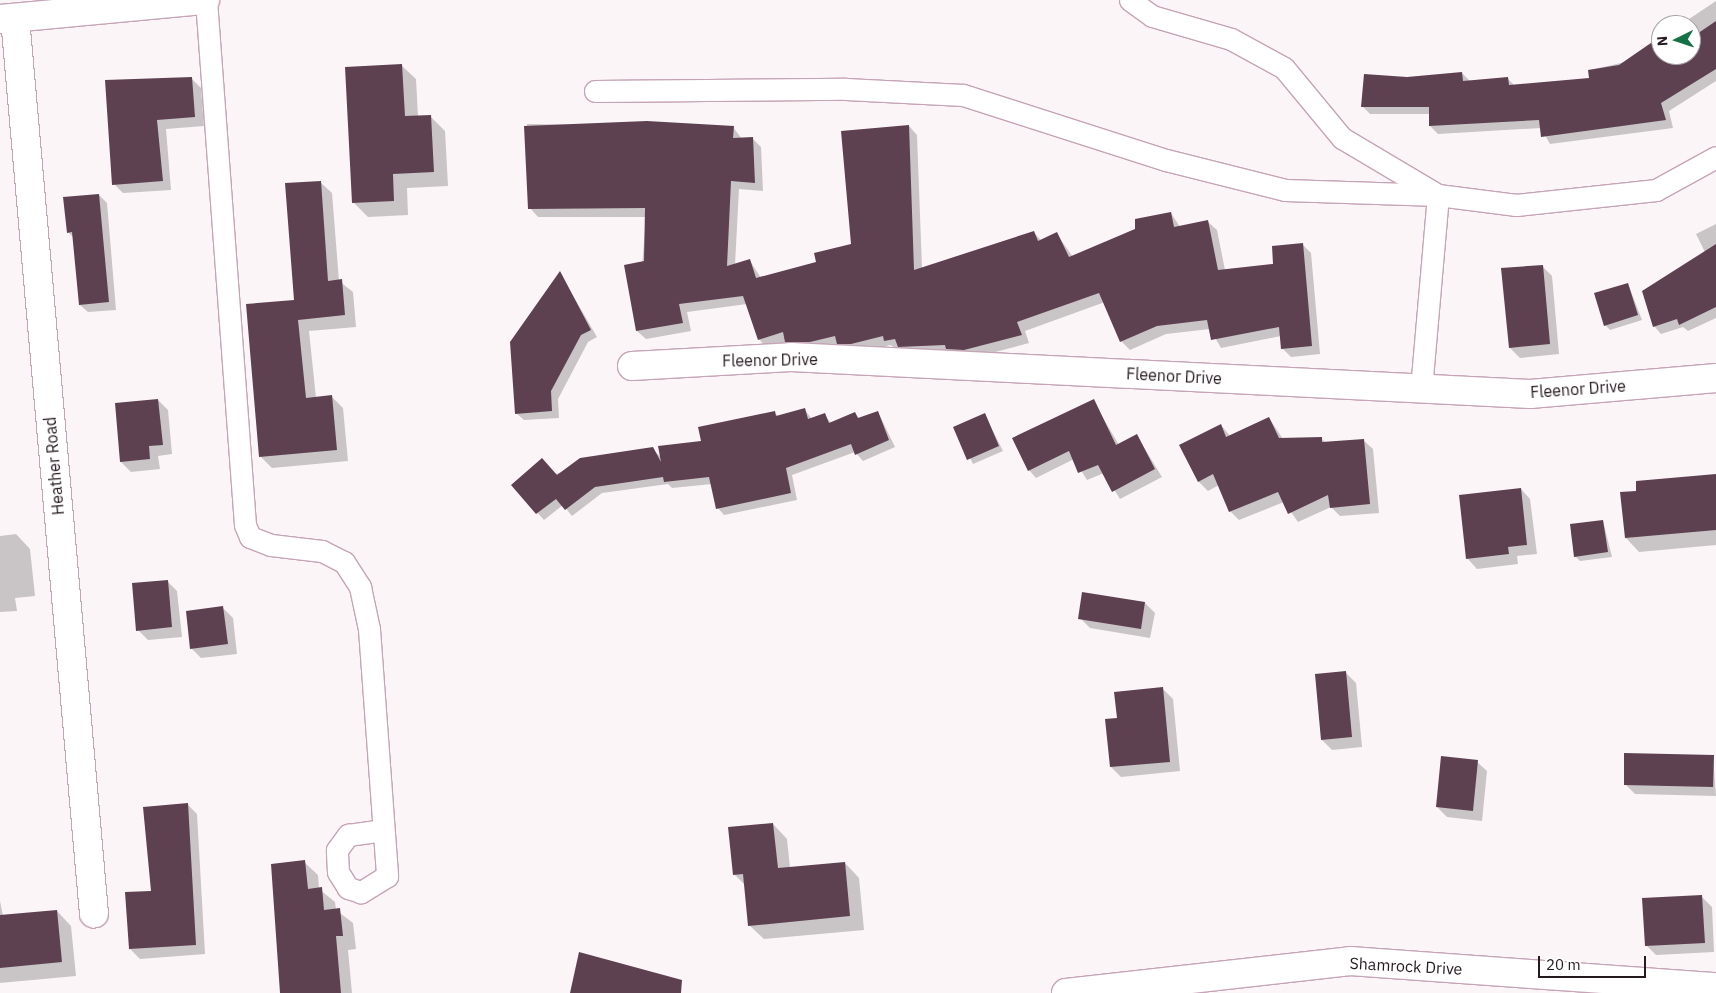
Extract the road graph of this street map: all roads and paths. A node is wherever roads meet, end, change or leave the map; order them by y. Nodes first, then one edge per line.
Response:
1 (205, 0) edge
2 (1130, 0) edge
3 (8, 18) edge
4 (595, 91) dead end
5 (1716, 157) edge
6 (1438, 195) junction
7 (632, 366) dead end
8 (1716, 378) edge
9 (1421, 388) junction
10 (382, 830) dead end
11 (94, 914) dead end
12 (1716, 987) edge
13 (1066, 993) edge

1 - 3 street
1 - 10 lane
2 - 6 lane
3 - 11 street, Heather Road
4 - 6 lane
5 - 6 lane
6 - 9 lane
7 - 9 street, Fleenor Drive
8 - 9 street, Fleenor Drive
12 - 13 street, Shamrock Drive

